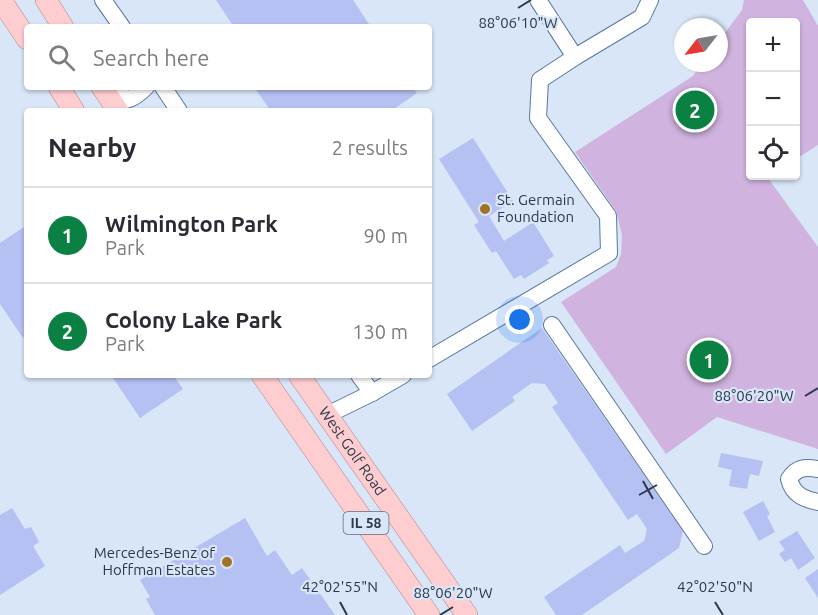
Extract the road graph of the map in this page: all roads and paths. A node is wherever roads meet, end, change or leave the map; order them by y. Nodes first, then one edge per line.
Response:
1 (1, 0) edge
2 (46, 0) edge
3 (103, 0) edge
4 (538, 0) edge
5 (650, 0) edge
6 (61, 24) edge
7 (120, 24) edge
8 (24, 34) edge
9 (575, 57) junction
10 (60, 90) edge
11 (143, 90) edge
12 (165, 90) edge
13 (113, 97) edge
14 (73, 108) edge
15 (177, 108) edge
16 (552, 325) dead end
17 (432, 357) edge
18 (264, 378) edge
19 (301, 378) edge
20 (361, 378) edge
21 (398, 378) edge
22 (372, 393) junction
23 (327, 415) junction
24 (818, 469) edge
25 (818, 502) edge
26 (704, 546) dead end
27 (429, 615) edge
28 (467, 615) edge

1 - 8 main road
2 - 6 main road
3 - 7 street
4 - 9 street
5 - 9 street
9 - 17 street
10 - 14 main road
11 - 13 street
12 - 15 street
16 - 26 street
18 - 27 main road, West Golf Road / IL 58
19 - 23 main road, West Golf Road / IL 58
20 - 22 street
21 - 22 street
22 - 23 street
23 - 28 main road, West Golf Road / IL 58
24 - 25 street

